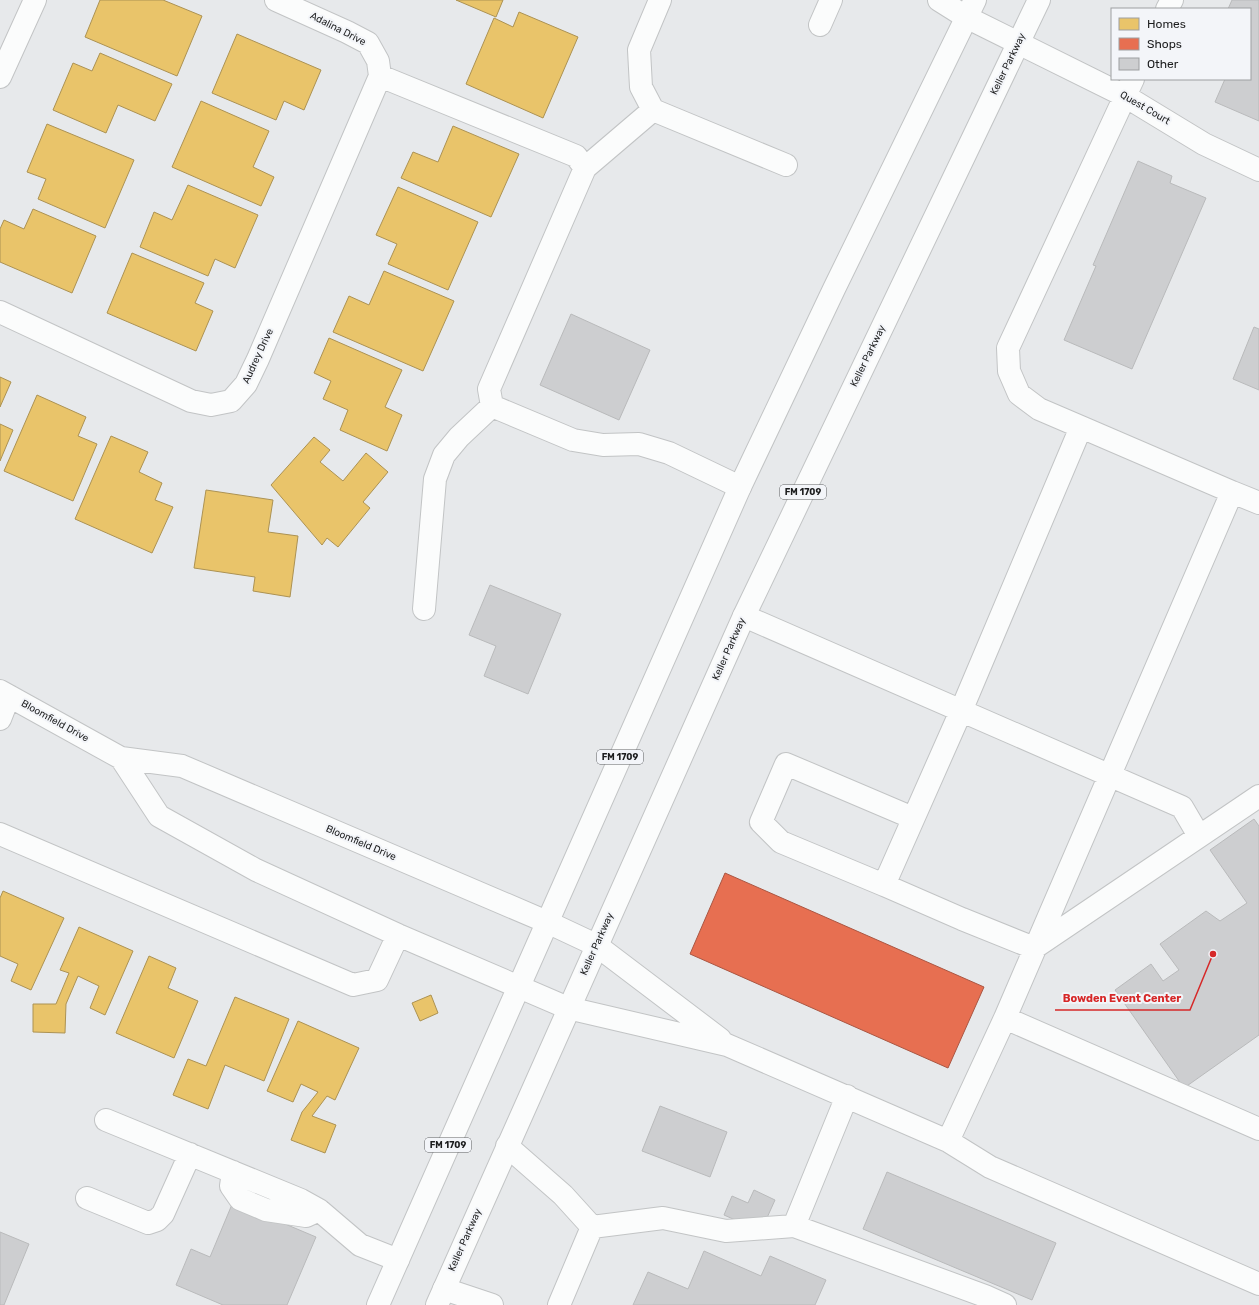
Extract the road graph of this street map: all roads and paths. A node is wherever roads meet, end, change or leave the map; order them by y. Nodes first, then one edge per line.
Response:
1 (35, 0) edge
2 (276, 0) edge
3 (660, 0) edge
4 (831, 0) edge
5 (939, 0) edge
6 (1039, 0) edge
7 (970, 9) edge
8 (820, 25) dead end
9 (1018, 43) junction
10 (380, 76) junction
11 (0, 77) edge
12 (1111, 80) edge
13 (1111, 80) edge
14 (1129, 87) edge
15 (653, 110) junction
16 (786, 165) dead end
17 (585, 168) junction
18 (1259, 170) edge
19 (0, 312) edge
20 (492, 406) junction
21 (1081, 427) junction
22 (740, 487) junction
23 (1232, 492) junction
24 (1259, 504) edge
25 (424, 609) dead end
26 (744, 616) junction
27 (5, 693) edge
28 (961, 711) junction
29 (0, 719) edge
30 (121, 758) junction
31 (1109, 775) junction
32 (1259, 796) edge
33 (913, 818) junction
34 (0, 834) edge
35 (1199, 836) junction
36 (884, 885) junction
37 (547, 922) junction
38 (398, 935) junction
39 (596, 945) junction
40 (1034, 948) junction
41 (519, 985) junction
42 (568, 1008) junction
43 (1004, 1018) junction
44 (727, 1044) junction
45 (847, 1096) junction
46 (106, 1120) dead end
47 (1259, 1129) edge
48 (948, 1141) junction
49 (507, 1146) junction
50 (190, 1154) junction
51 (87, 1198) dead end
52 (794, 1226) junction
53 (592, 1228) junction
54 (398, 1260) junction
55 (1259, 1284) edge
56 (440, 1297) edge
57 (378, 1305) edge
58 (492, 1305) edge
59 (558, 1305) edge
60 (1005, 1305) edge

1 - 11 main road
2 - 10 main road, Adalina Drive
3 - 15 main road
4 - 8 main road
5 - 7 main road, Quest Court
6 - 9 main road, Keller Parkway / FM 1709
7 - 9 main road, Quest Court
7 - 22 main road, FM 1709
9 - 12 main road, Quest Court
9 - 26 main road, Keller Parkway / FM 1709
10 - 17 main road
10 - 19 main road, Audrey Drive
13 - 14 main road, Quest Court
14 - 18 main road, Quest Court
14 - 21 main road
15 - 16 main road
15 - 17 main road
17 - 20 main road
20 - 22 main road
20 - 25 main road
21 - 23 main road
21 - 28 main road
22 - 37 main road, FM 1709
23 - 24 main road
23 - 31 main road
26 - 28 main road
26 - 39 main road, Keller Parkway / FM 1709
27 - 29 main road, Bloomfield Drive
27 - 30 main road, Bloomfield Drive
28 - 31 main road
28 - 33 main road
30 - 37 main road, Bloomfield Drive
30 - 38 main road, Bloomfield Drive
31 - 35 main road
31 - 40 main road
32 - 35 main road
33 - 36 main road
33 - 36 main road
34 - 38 main road
35 - 40 main road
36 - 40 main road
37 - 39 main road, Bloomfield Drive
37 - 41 main road, FM 1709
38 - 41 main road, Bloomfield Drive
39 - 42 main road, Keller Parkway / FM 1709
39 - 44 main road, Bloomfield Drive
40 - 43 main road
41 - 42 main road, Bloomfield Drive
41 - 54 main road, FM 1709
42 - 44 main road, Bloomfield Drive
42 - 49 main road, Keller Parkway / FM 1709
43 - 47 main road
43 - 48 main road
44 - 45 main road
45 - 48 main road
45 - 52 main road
46 - 50 main road
48 - 55 main road
49 - 53 main road
49 - 56 main road, Keller Parkway / FM 1709
50 - 51 main road
50 - 54 main road
52 - 53 main road
52 - 60 main road
53 - 59 main road
54 - 57 main road, FM 1709
56 - 58 main road

